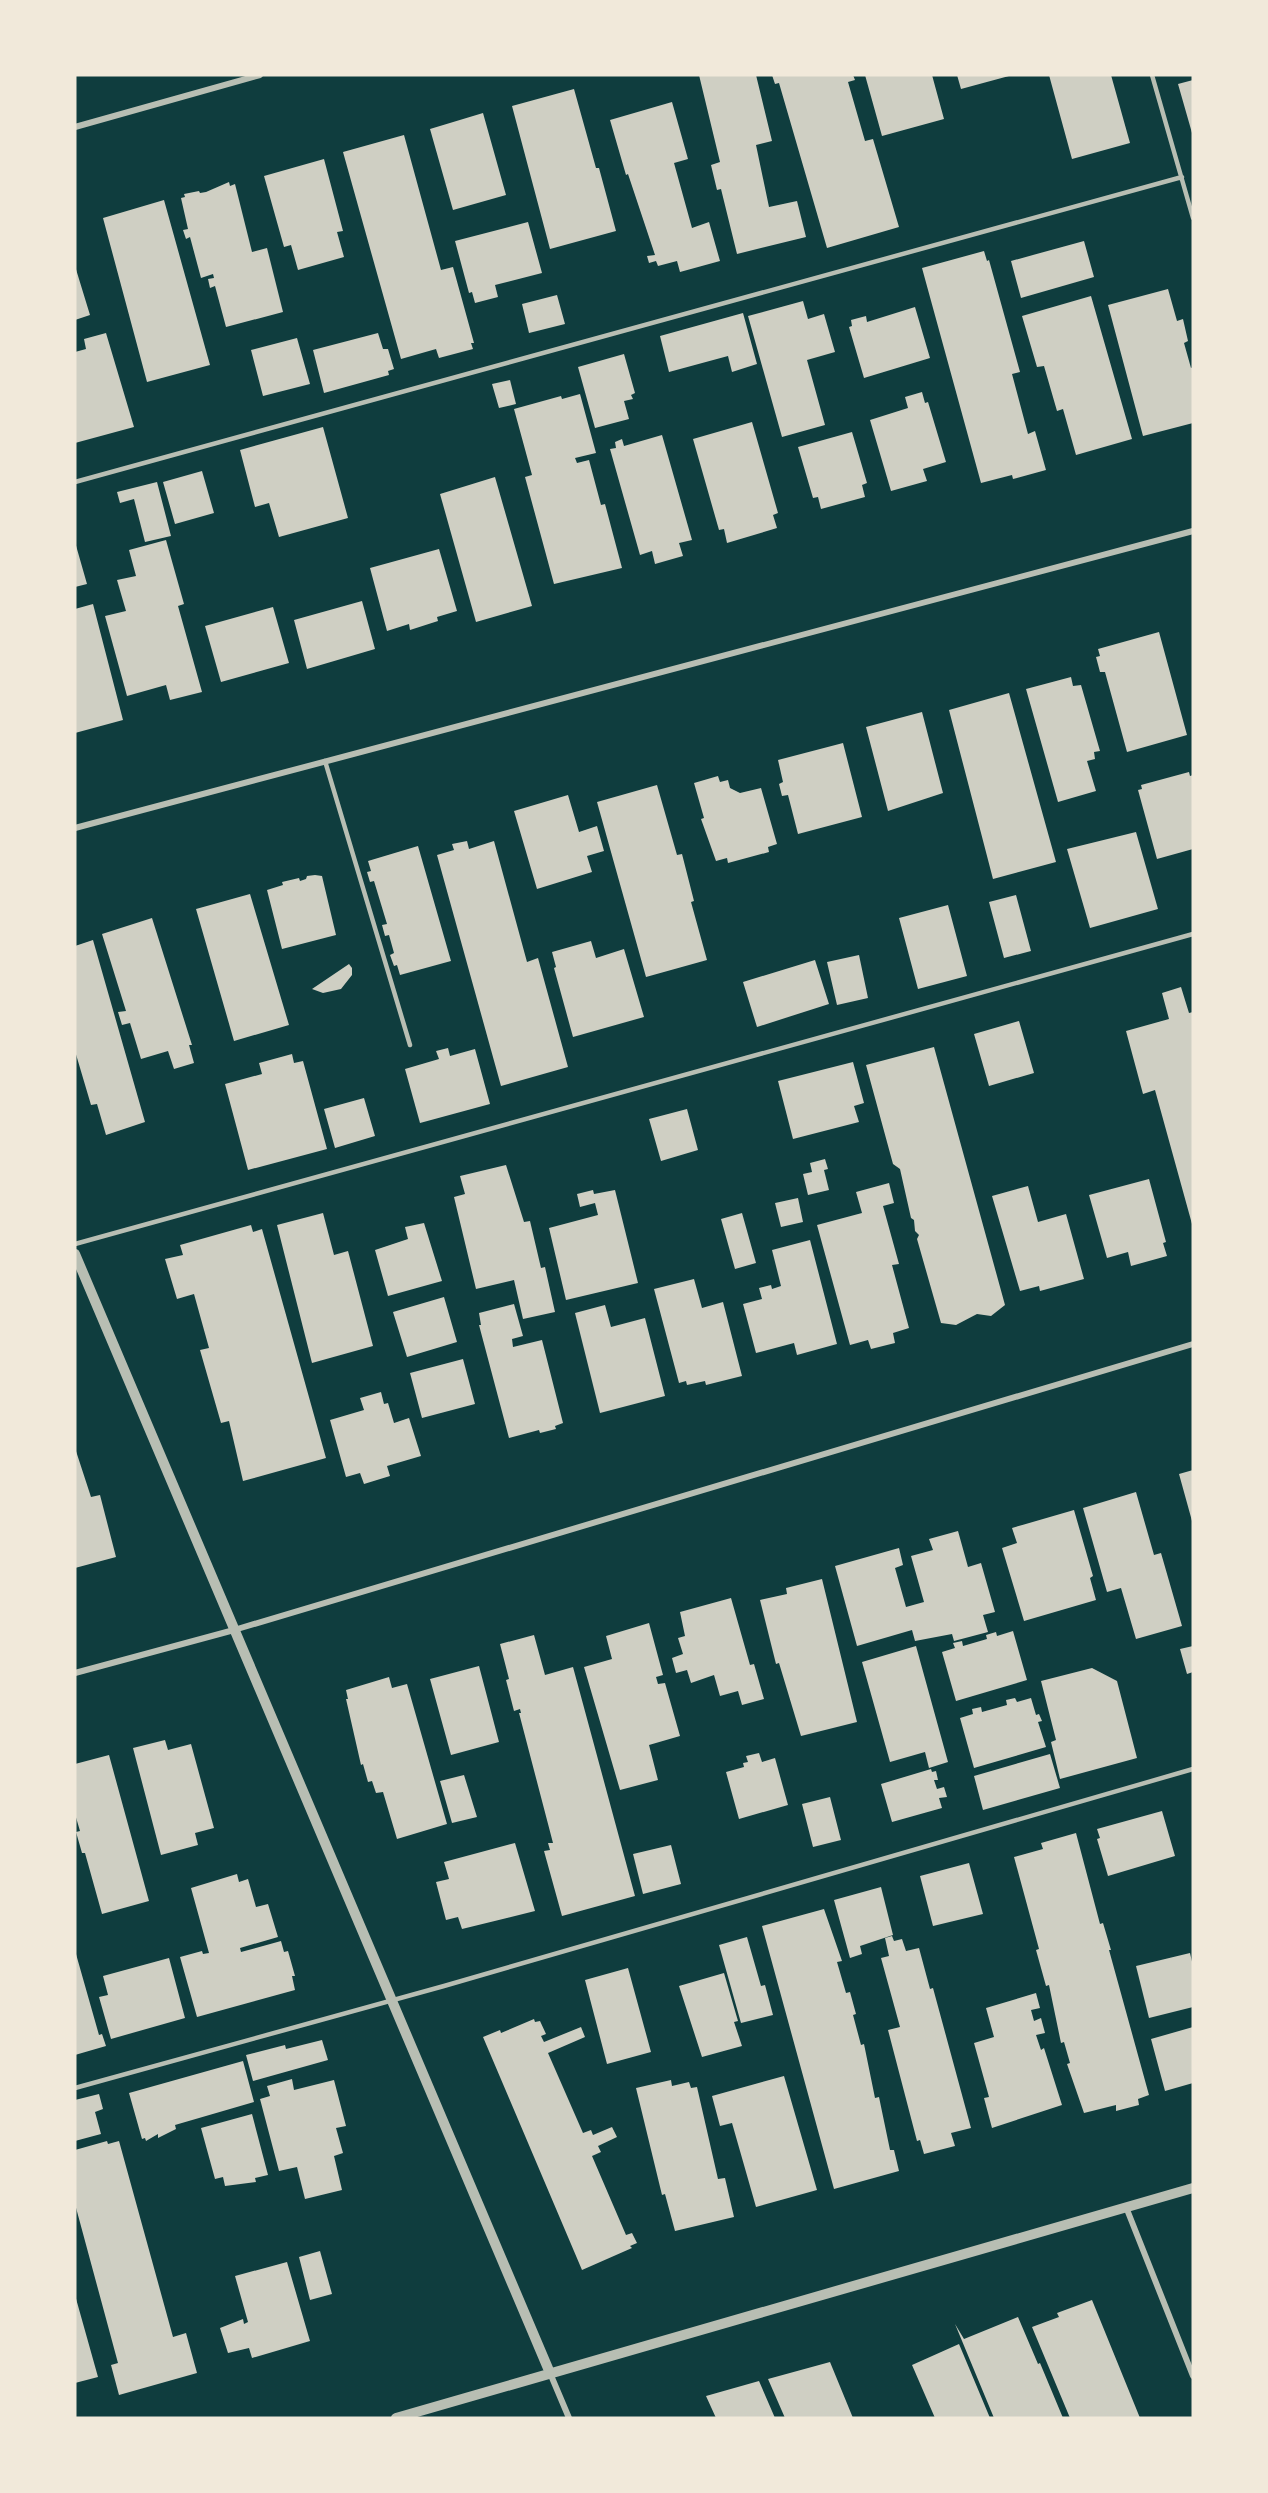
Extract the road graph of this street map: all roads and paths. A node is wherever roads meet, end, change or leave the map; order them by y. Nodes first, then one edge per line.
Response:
1 (260, 75) edge
2 (1152, 75) edge
3 (75, 128) edge
4 (1182, 177) junction
5 (1193, 218) edge
6 (75, 482) edge
7 (1193, 531) edge
8 (325, 761) junction
9 (75, 828) edge
10 (1193, 934) edge
11 (410, 1045) dead end
12 (75, 1244) edge
13 (75, 1254) edge
14 (1193, 1344) edge
15 (234, 1630) junction
16 (75, 1673) edge
17 (1193, 1769) edge
18 (391, 2001) junction
19 (75, 2088) edge
20 (1193, 2188) edge
21 (1126, 2207) junction
22 (550, 2373) junction
23 (1193, 2376) edge
24 (396, 2418) edge
25 (569, 2418) edge

1 - 3 street
2 - 4 lane
4 - 5 lane
4 - 6 lane
7 - 8 street
8 - 9 street
8 - 11 lane
10 - 12 lane
13 - 15 street
14 - 15 street
15 - 16 street
15 - 18 street
17 - 18 lane
18 - 19 lane
18 - 22 street
20 - 21 street
21 - 22 street
21 - 23 street
22 - 24 street
22 - 25 street

